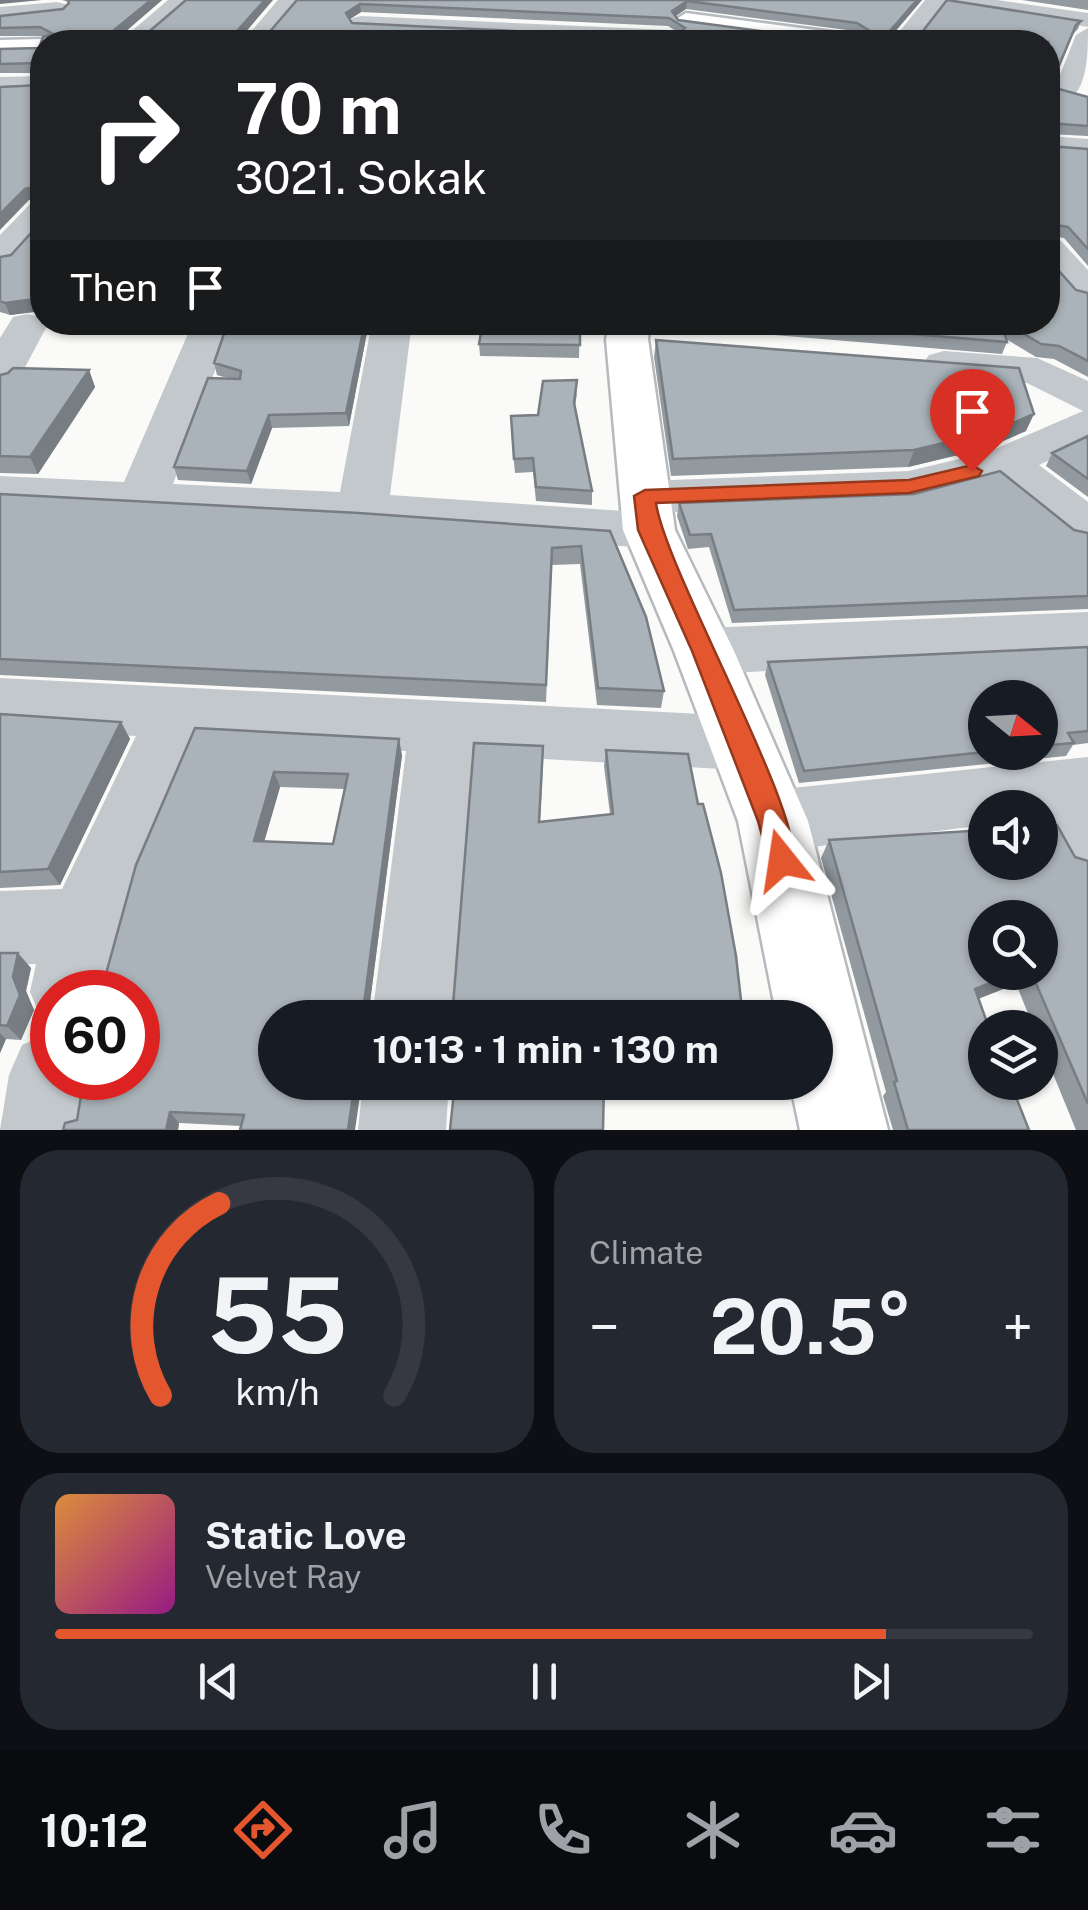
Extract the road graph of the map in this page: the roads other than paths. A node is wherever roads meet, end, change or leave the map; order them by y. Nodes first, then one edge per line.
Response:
1 (181, 0) edge
2 (289, 0) edge
3 (375, 0) edge
4 (936, 0) edge
5 (953, 0) edge
6 (58, 4) edge
7 (688, 7) edge
8 (0, 14) edge
9 (1088, 20) edge
10 (361, 23) junction
11 (53, 30) edge
12 (145, 30) edge
13 (263, 30) edge
14 (355, 30) edge
15 (487, 30) edge
16 (673, 30) edge
17 (798, 30) edge
18 (912, 30) edge
19 (1088, 35) edge
20 (0, 46) edge
21 (30, 46) edge
22 (30, 84) edge
23 (0, 85) edge
24 (1067, 92) edge
25 (1060, 146) edge
26 (1088, 148) edge
27 (30, 214) edge
28 (0, 215) edge
29 (30, 225) edge
30 (1088, 246) edge
31 (1060, 247) edge
32 (0, 256) edge
33 (1060, 261) edge
34 (1088, 292) edge
35 (26, 324) edge
36 (207, 335) edge
37 (390, 335) edge
38 (641, 335) edge
39 (952, 335) edge
40 (913, 362) edge
41 (970, 366) junction
42 (0, 377) edge
43 (1088, 399) edge
44 (1088, 424) edge
45 (1004, 463) junction
46 (0, 492) edge
47 (142, 499) junction
48 (362, 510) junction
49 (647, 513) junction
50 (1088, 528) edge
51 (1088, 634) edge
52 (704, 651) junction
53 (0, 703) edge
54 (179, 712) junction
55 (442, 724) junction
56 (740, 743) junction
57 (1071, 786) edge
58 (772, 821) junction
59 (1088, 848) edge
60 (0, 928) edge
61 (77, 959) edge
62 (415, 1000) edge
63 (47, 1100) edge
64 (404, 1100) edge
65 (41, 1130) edge
66 (402, 1130) edge
67 (844, 1130) edge

1 - 12 street
2 - 13 street
3 - 10 street
4 - 18 street
5 - 9 street
6 - 8 street
6 - 11 street
7 - 16 main road
7 - 17 main road
10 - 14 street
10 - 15 street
19 - 24 street
20 - 21 main road
22 - 23 street
25 - 26 street
27 - 28 street
29 - 32 street
30 - 31 street
33 - 34 street
35 - 42 street
36 - 47 street
37 - 48 street
38 - 49 main road
39 - 41 street
40 - 41 street
41 - 43 street
44 - 45 street
45 - 49 street
45 - 50 street
46 - 47 street
47 - 48 street
48 - 49 street
49 - 52 main road
51 - 52 street
52 - 56 main road
53 - 54 street
54 - 55 street
54 - 61 street
55 - 56 street
55 - 62 street
56 - 58 main road
57 - 58 street
57 - 59 street
58 - 67 main road
60 - 61 street
63 - 65 street
64 - 66 street

